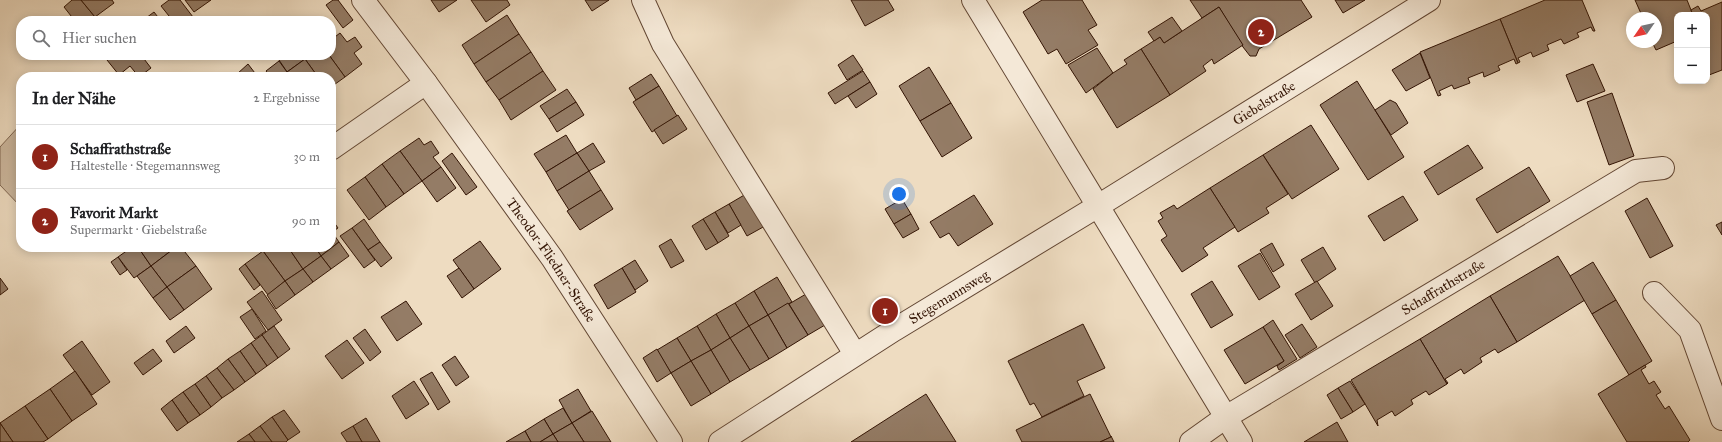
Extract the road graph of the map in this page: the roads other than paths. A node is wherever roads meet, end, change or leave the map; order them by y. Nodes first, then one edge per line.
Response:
1 (363, 0) edge
2 (642, 0) edge
3 (973, 0) edge
4 (1429, 0) edge
5 (426, 83) junction
6 (336, 146) edge
7 (1662, 168) dead end
8 (1098, 206) junction
9 (1654, 293) dead end
10 (855, 354) junction
11 (1226, 417) junction
12 (1722, 419) edge
13 (671, 442) edge
14 (720, 442) edge
15 (1191, 442) edge
16 (1241, 442) edge

1 - 5 street, Theodor-Fliedner-Straße
2 - 10 street
3 - 8 street
4 - 8 street, Giebelstraße
5 - 6 street
5 - 13 street, Theodor-Fliedner-Straße
7 - 11 street, Schaffrathstraße
8 - 10 street, Stegemannsweg
8 - 11 street
9 - 12 street
10 - 14 street, Stegemannsweg
11 - 15 street, Schaffrathstraße
11 - 16 street

